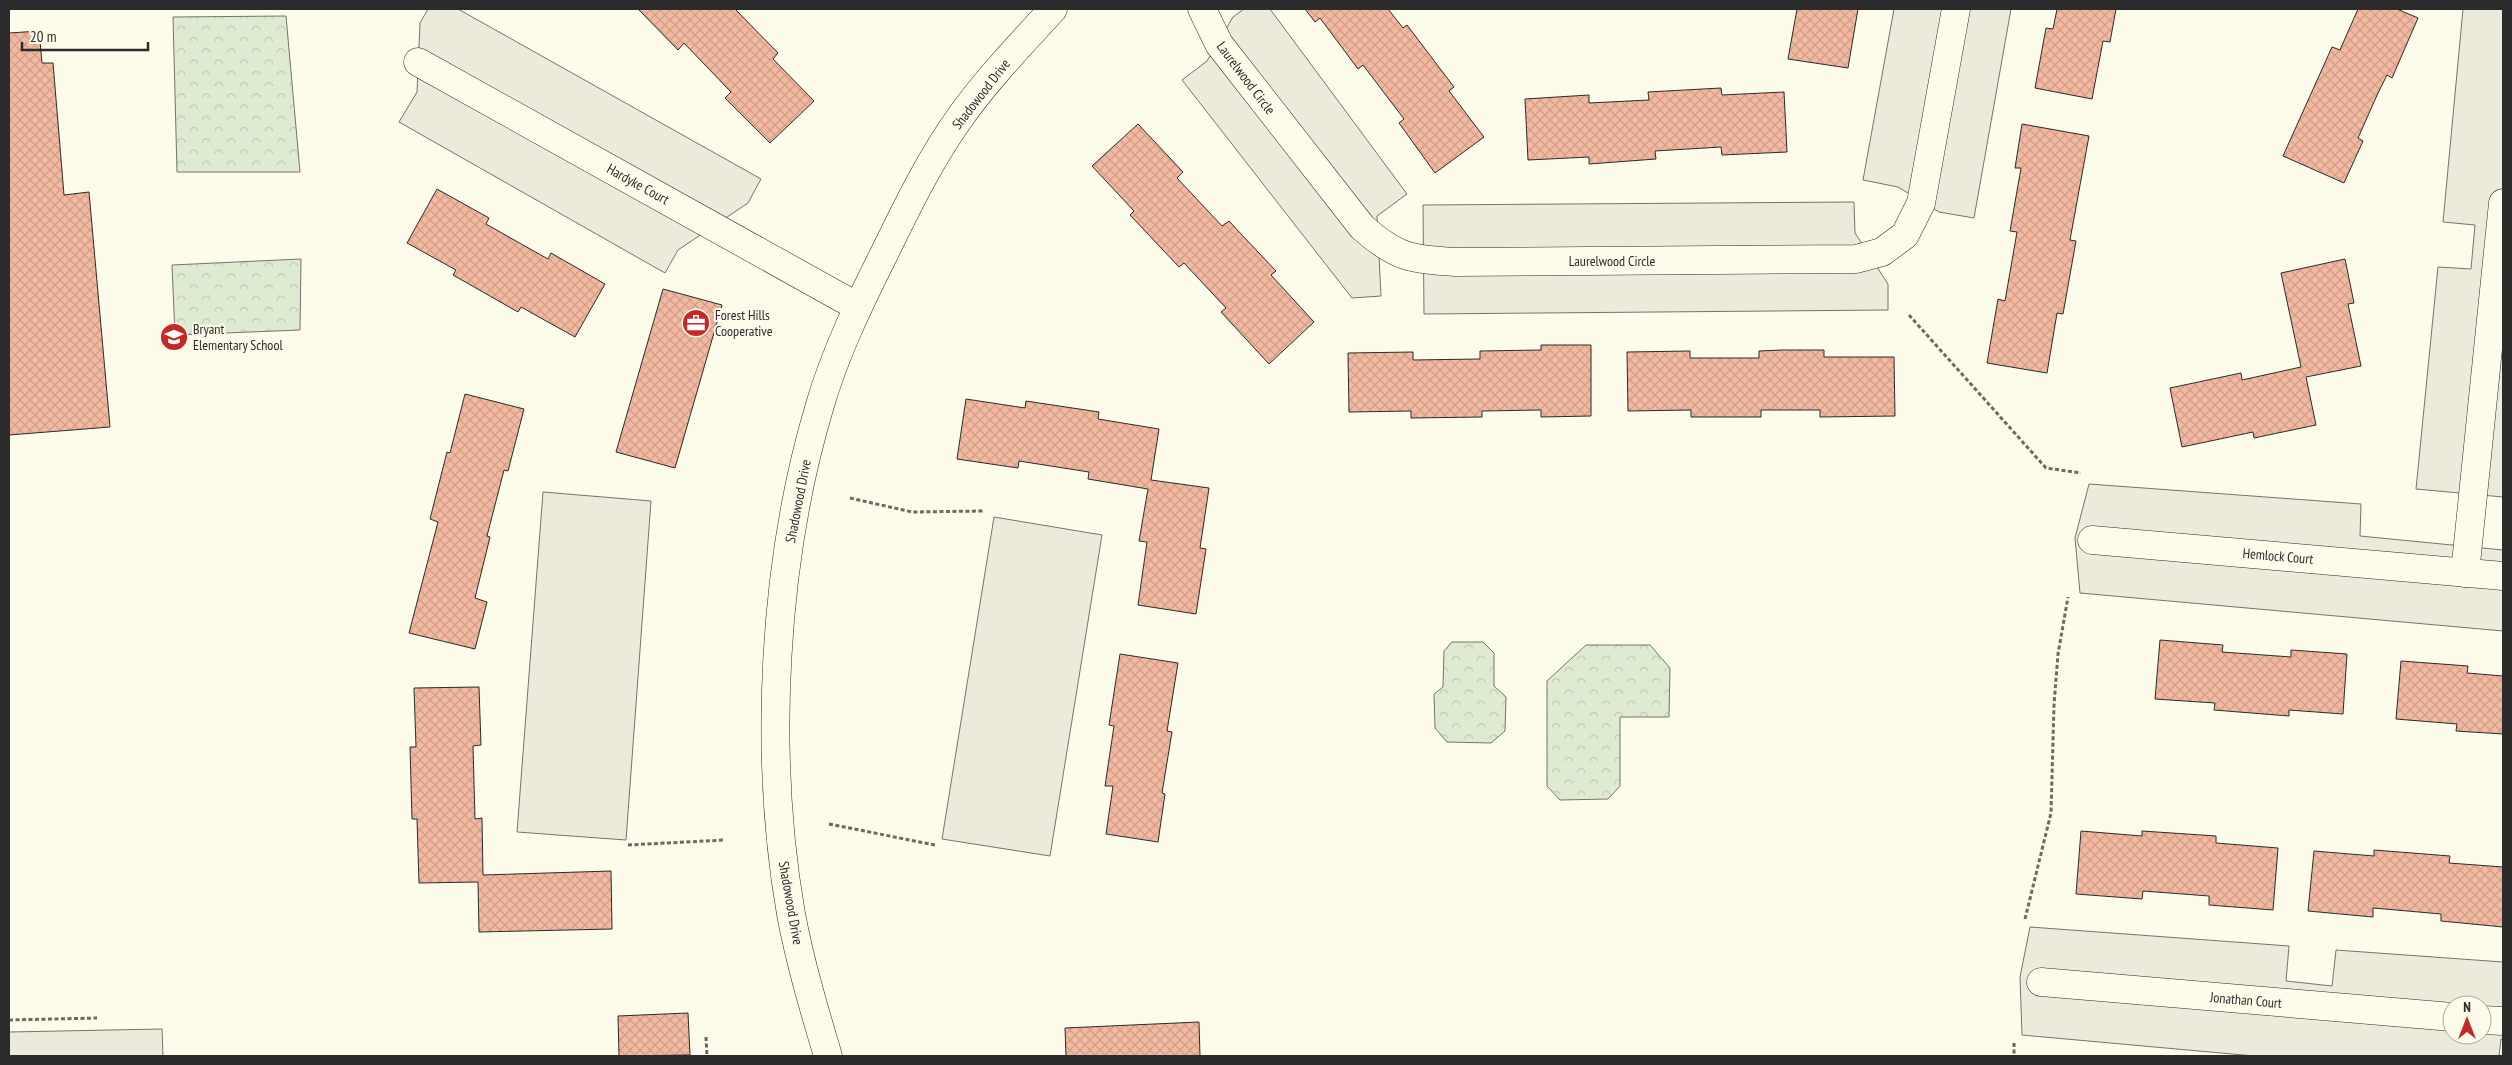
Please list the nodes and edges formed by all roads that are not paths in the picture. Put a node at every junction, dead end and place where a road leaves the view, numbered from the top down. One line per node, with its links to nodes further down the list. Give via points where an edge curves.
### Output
1 (1053, 9): 6 (street, Shadowood Drive, via 961,115 916,188)
2 (1202, 9): 3 (street, Laurelwood Circle, via 1219,44 1362,227 1388,250 1401,256 1456,262 1856,259 1882,252 1905,235 1921,203)
3 (1956, 9)
4 (418, 62): 6 (street, Hardyke Court)
5 (2503, 203): 8 (street)
6 (858, 307): 12 (street, Shadowood Drive, via 820,403 799,487 784,572 779,640 776,746 779,826 791,915)
7 (2092, 540): 8 (street, Hemlock Court)
8 (2465, 572): 9 (street, Hemlock Court)
9 (2503, 576)
10 (2041, 982): 11 (street, Jonathan Court)
11 (2442, 1016)
12 (828, 1056)

